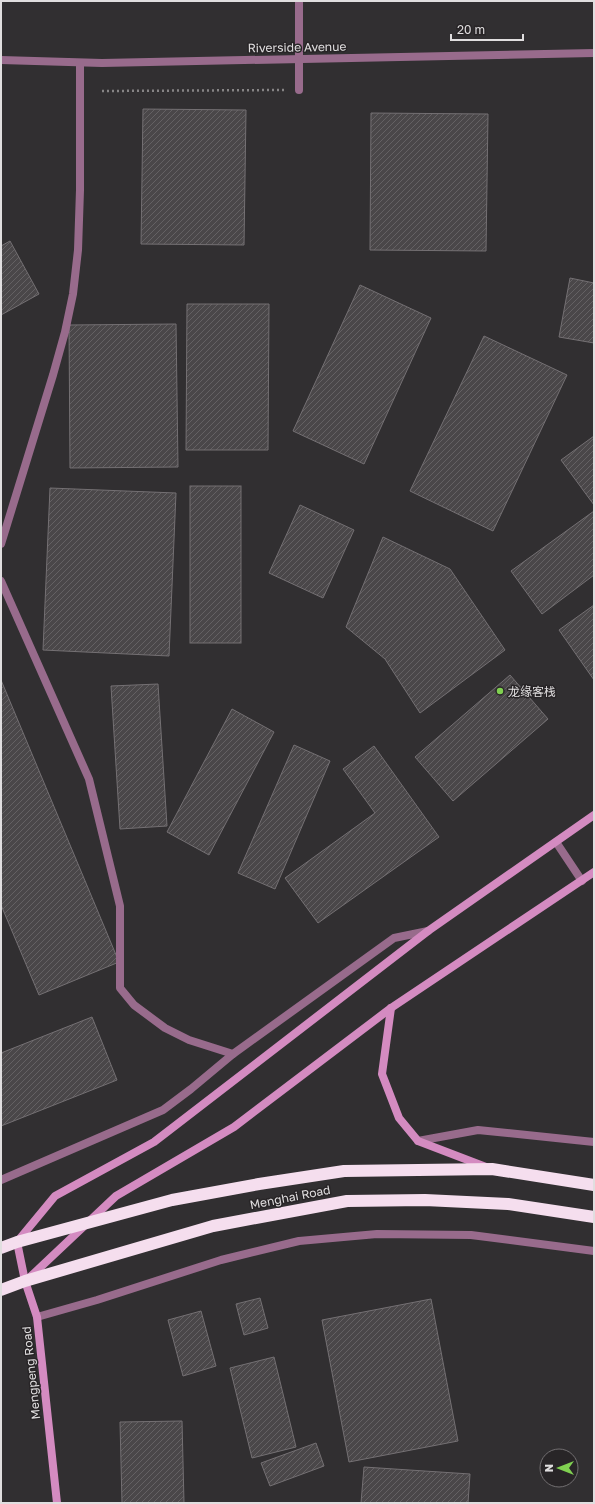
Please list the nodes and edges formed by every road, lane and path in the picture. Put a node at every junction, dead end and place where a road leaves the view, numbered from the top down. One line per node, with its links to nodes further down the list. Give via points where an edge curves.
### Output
1 (299, 1): 5 (street, bridge)
2 (594, 53): 4 (street, Riverside Avenue)
3 (1, 60): 4 (street, Riverside Avenue)
4 (80, 63): 7 (street, via 80,190 78,250 73,294 53,376)
5 (299, 90): 6 (path)
6 (102, 91)
7 (1, 544)
8 (1, 581): 15 (street, via 89,779 120,906 120,988 134,1005 165,1028 189,1040)
9 (594, 815): 10 (street)
10 (556, 842): 12 (street); 13 (street)
11 (594, 872): 12 (street)
12 (582, 880): 14 (street)
13 (428, 931): 15 (street, via 394,938); 23 (street, via 154,1142 55,1196)
14 (391, 1008): 16 (street, via 382,1074 399,1118); 22 (street, via 234,1126 116,1196)
15 (233, 1054): 19 (street, via 163,1110)
16 (418, 1141): 17 (street, via 478,1130); 18 (street)
17 (594, 1142)
18 (492, 1169): 20 (highway, Menghai Road); 22 (highway, Menghai Road, via 344,1171 172,1200)
19 (1, 1180)
20 (594, 1185)
21 (594, 1217): 26 (highway, Menghai Road, via 508,1204 425,1200 347,1201 213,1226)
22 (87, 1223): 23 (highway, Menghai Road); 26 (street)
23 (17, 1242): 24 (highway, Menghai Road); 26 (street, Mengpeng Road)
24 (1, 1248)
25 (594, 1251): 28 (street, via 471,1235 377,1234 299,1241 221,1260)
26 (26, 1281): 27 (highway, Menghai Road); 28 (street, Mengpeng Road)
27 (1, 1290)
28 (37, 1317): 29 (street, Mengpeng Road)
29 (57, 1503)

